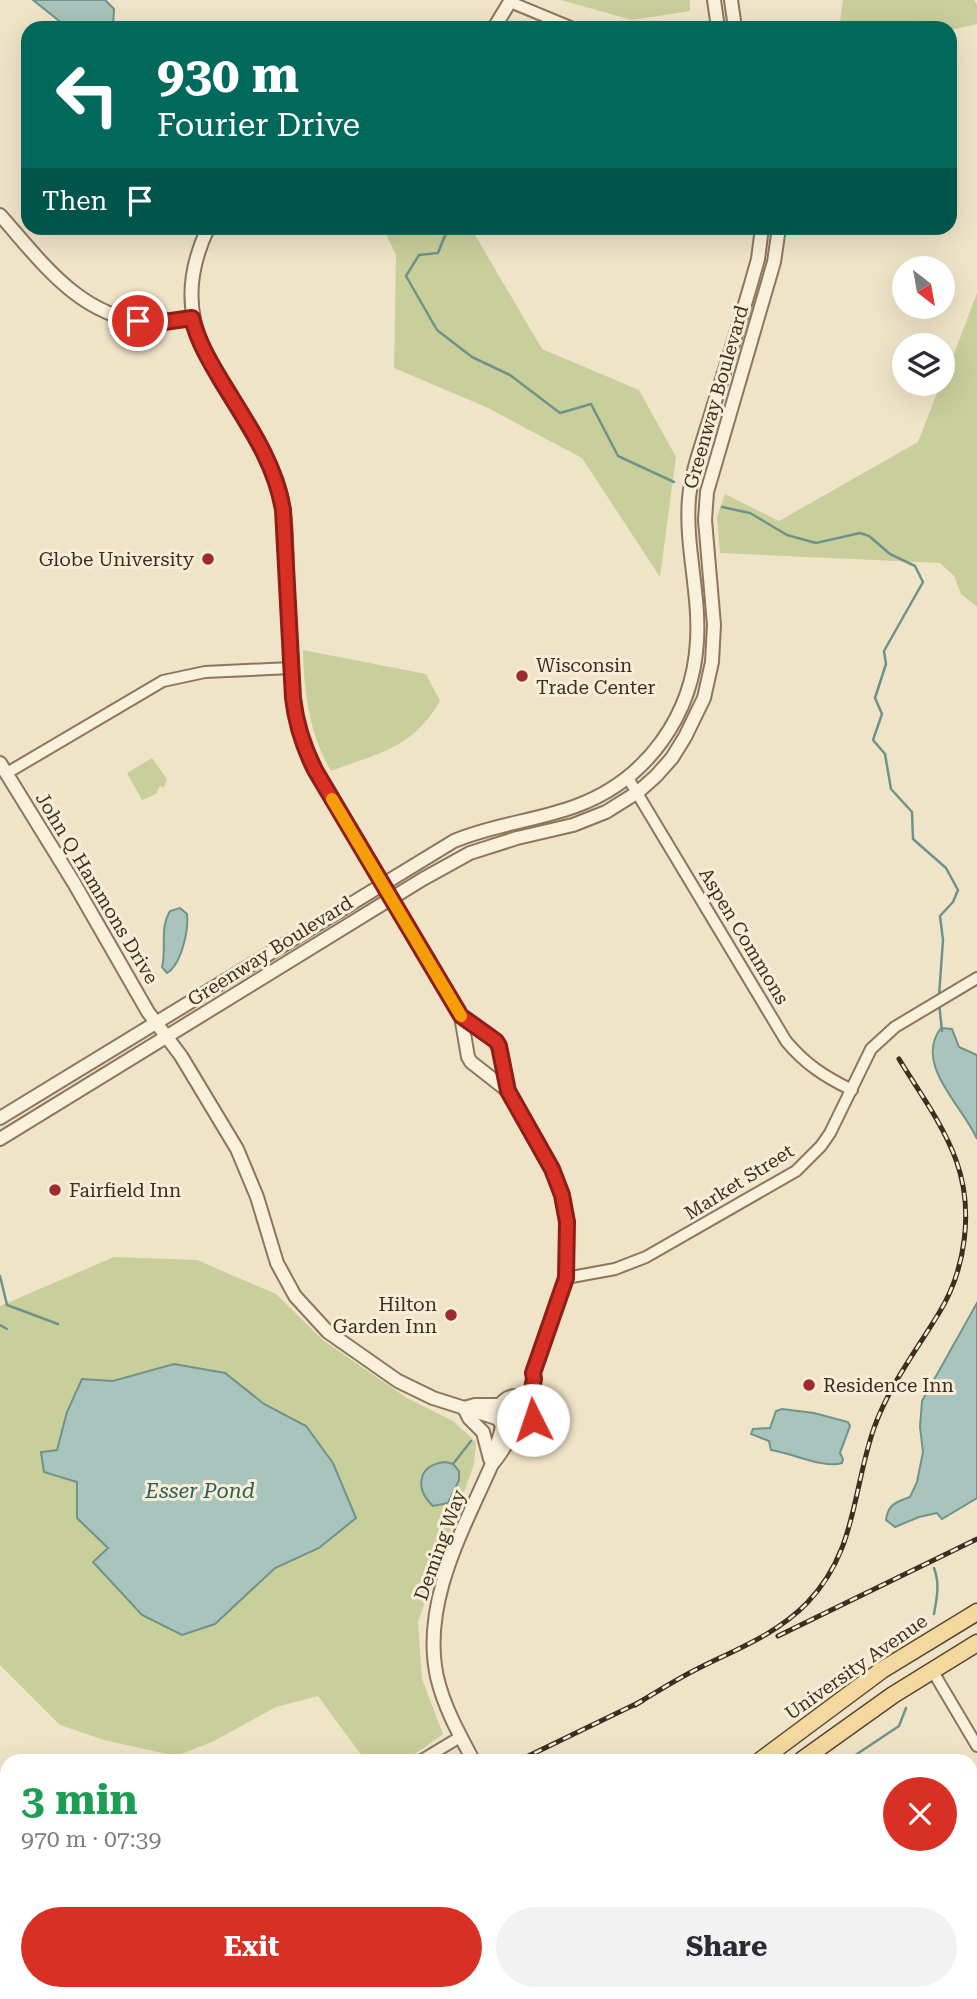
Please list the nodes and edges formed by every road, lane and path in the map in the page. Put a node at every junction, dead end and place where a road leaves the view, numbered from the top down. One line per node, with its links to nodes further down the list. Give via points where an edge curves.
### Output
1 (714, 0): 6 (street)
2 (731, 0): 7 (street)
3 (510, 1): 4 (street); 5 (street)
4 (498, 21)
5 (557, 21)
6 (718, 21)
7 (733, 21)
8 (0, 215): 12 (street, via 69,291 95,308 146,322)
9 (205, 235): 12 (street, via 192,275)
10 (761, 235): 15 (street, Greenway Boulevard, via 758,259 691,483 689,534 698,640 695,666 680,714 655,751)
11 (778, 235): 16 (street, Greenway Boulevard, via 707,492 714,625 708,683 697,716 671,758)
12 (192, 318): 13 (street, via 205,353 265,454 279,488 286,537)
13 (291, 668): 14 (street, via 205,672 163,681); 17 (street, via 295,717 304,747)
14 (3, 768): 21 (street, John Q Hammons Drive)
15 (628, 778): 16 (street, Aspen Commons); 17 (street, Greenway Boulevard, via 576,806 477,831)
16 (638, 792): 18 (street, Greenway Boulevard, via 591,819 470,853); 23 (street, Aspen Commons, via 786,1041 823,1077)
17 (382, 884): 18 (street); 21 (street, Greenway Boulevard)
18 (391, 898): 20 (street); 22 (street, Greenway Boulevard)
19 (977, 978): 23 (street, Market Street, via 895,1027 871,1049)
20 (461, 1016): 24 (street, via 496,1041); 24 (street, via 471,1062)
21 (156, 1021): 22 (street, John Q Hammons Drive); 25 (street, Greenway Boulevard)
22 (168, 1036): 26 (street, Greenway Boulevard); 32 (street, John Q Hammons Drive, via 246,1164 277,1263 303,1308 328,1332 398,1381)
23 (852, 1090): 27 (street, Market Street, via 821,1146 796,1171 646,1257 615,1269)
24 (508, 1091): 27 (street, via 562,1195 567,1222)
25 (0, 1118)
26 (0, 1139)
27 (566, 1278): 28 (street)
28 (533, 1373): 29 (street); 30 (street)
29 (515, 1396): 30 (street); 31 (street)
30 (529, 1402): 34 (street, via 533,1420 528,1428)
31 (500, 1405): 32 (street, John Q Hammons Drive); 33 (street)
32 (464, 1408): 33 (street, John Q Hammons Drive); 35 (street, via 483,1432)
33 (501, 1423): 34 (street); 35 (street, Deming Way)
34 (516, 1432): 35 (street, Deming Way)
35 (492, 1464): 39 (street, Deming Way, via 444,1580 434,1626 438,1679)
36 (977, 1612): 43 (main road, University Avenue, via 882,1670)
37 (977, 1643): 38 (main road)
38 (932, 1670): 40 (street); 44 (main road)
39 (460, 1737): 41 (street); 42 (street, Deming Way)
40 (977, 1746)
41 (434, 1754)
42 (470, 1754)
43 (769, 1754)
44 (810, 1754)

